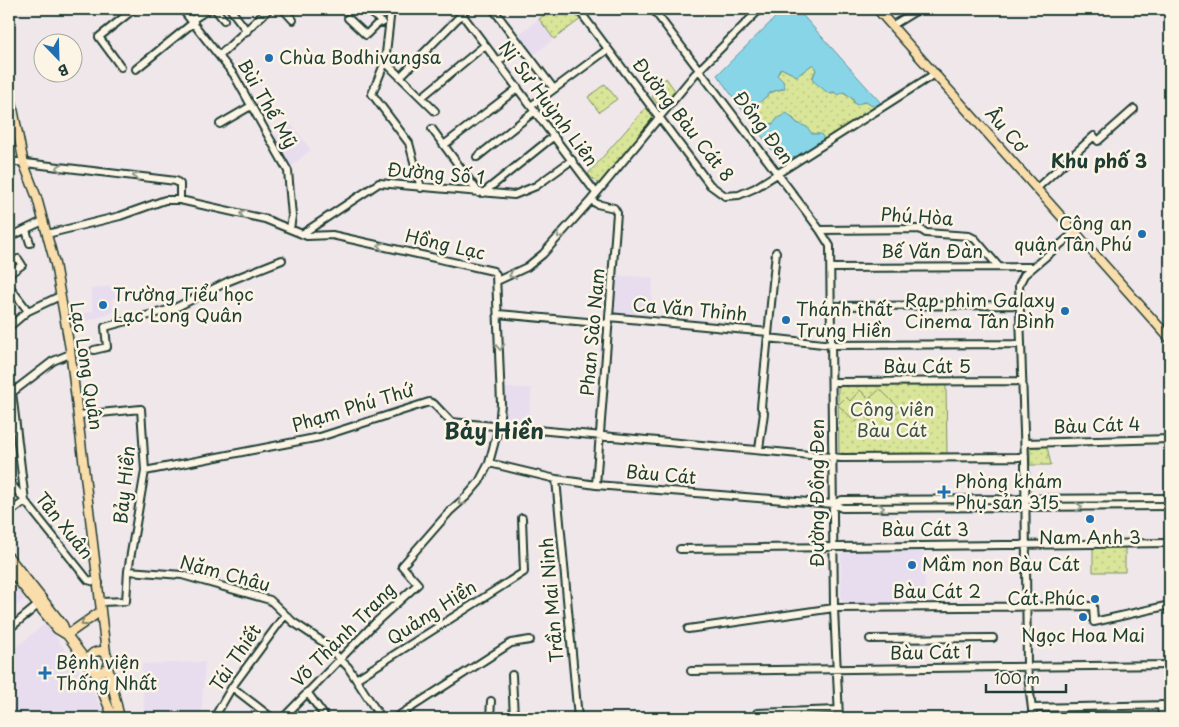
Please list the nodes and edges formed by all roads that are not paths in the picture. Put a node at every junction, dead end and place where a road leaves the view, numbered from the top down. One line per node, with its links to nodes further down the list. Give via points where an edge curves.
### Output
1 (134, 9): 31 (street, via 99,37)
2 (182, 9): 20 (street, Bùi Thế Mỹ)
3 (209, 9): 20 (street)
4 (215, 9): 18 (street)
5 (269, 9): 24 (street)
6 (283, 9): 19 (street)
7 (374, 9): 21 (street, via 371,12)
8 (391, 9): 23 (street)
9 (493, 9): 25 (street)
10 (578, 9): 27 (street, Đường Bàu Cát 8)
11 (760, 9): 33 (street, Hồng Lạc)
12 (878, 9): 22 (main road, Âu Cơ)
13 (918, 9): 22 (street)
14 (231, 10): 24 (street)
15 (462, 10): 26 (street, Ni Sư Huỳnh Liên); 35 (street)
16 (655, 10): 33 (street, Đồng Đen)
17 (348, 18): 21 (street, via 366,35)
18 (224, 20)
19 (293, 20)
20 (193, 21): 28 (street, Bùi Thế Mỹ); 32 (street)
21 (380, 21): 23 (street)
22 (893, 25): 34 (main road, Âu Cơ)
23 (389, 29): 29 (street)
24 (247, 31): 28 (street)
25 (520, 44): 30 (street); 38 (street)
26 (485, 45): 30 (street, Ni Sư Huỳnh Liên); 39 (street)
27 (608, 49): 38 (street); 44 (street, Đường Bàu Cát 8)
28 (220, 55): 40 (street, Bùi Thế Mỹ)
29 (385, 62): 35 (street); 54 (street, via 372,94 409,144)
30 (498, 62): 37 (street, Ni Sư Huỳnh Liên)
31 (121, 67)
32 (136, 69)
33 (700, 69): 44 (street, Hồng Lạc); 53 (street, Đồng Đen)
34 (936, 72): 53 (street, Đường Bàu Cát 8); 55 (main road, Âu Cơ)
35 (401, 76): 39 (street)
36 (9, 88): 52 (main road, Lạc Long Quân)
37 (518, 88): 41 (street, Ni Sư Huỳnh Liên); 48 (street)
38 (554, 89): 41 (street)
39 (422, 97): 43 (street)
40 (251, 106): 45 (street); 61 (street, Bùi Thế Mỹ, via 288,171)
41 (533, 109): 47 (street, Ni Sư Huỳnh Liên); 49 (street)
42 (1134, 109): 55 (street, via 1098,141 1094,136)
43 (435, 111)
44 (660, 117): 53 (street, Đường Bàu Cát 8, via 712,187 722,195 745,193); 57 (street, Hồng Lạc)
45 (220, 124)
46 (432, 129): 48 (street)
47 (554, 136): 50 (street, Ni Sư Huỳnh Liên); 56 (street)
48 (444, 145): 56 (street)
49 (477, 157)
50 (572, 160): 56 (street, Đường Số 1, via 521,193); 57 (street, Ni Sư Huỳnh Liên)
51 (9, 162): 52 (street)
52 (24, 164): 58 (street, one-way to 52, via 180,184 176,181); 60 (main road, Lạc Long Quân)
53 (778, 174): 63 (street, Đồng Đen)
54 (421, 188): 56 (street, Đường Số 1); 66 (street, Đường Số 1, via 388,182 377,184)
55 (1037, 188): 64 (main road, Âu Cơ)
56 (481, 193)
57 (596, 193): 59 (street, Hồng Lạc)
58 (180, 200): 61 (street, Hồng Lạc, one-way to 58, via 266,219); 65 (street, via 165,200 120,216)
59 (591, 200): 76 (street, Hồng Lạc, one-way to 76, via 535,261); 83 (street, Phan Sào Nam, via 617,212)
60 (44, 221): 62 (street); 65 (main road, Lạc Long Quân)
61 (290, 229): 66 (street, Hồng Lạc)
62 (26, 230): 67 (street); 68 (street)
63 (820, 230): 72 (street, Phú Hòa, via 920,229 926,233 969,236); 74 (street, Đồng Đen, via 830,246)
64 (1075, 232): 73 (street); 86 (main road, Âu Cơ)
65 (47, 234): 78 (main road, Lạc Long Quân)
66 (302, 234): 76 (street, Hồng Lạc, one-way to 66, via 493,271 341,237)
67 (14, 235)
68 (30, 243)
69 (776, 252): 85 (street)
70 (18, 259): 75 (street, via 22,265)
71 (282, 260): 89 (street, via 235,278 176,308 105,327 107,347)
72 (999, 267): 73 (street, Bế Văn Đàn); 74 (street, Bế Văn Đàn)
73 (1033, 267): 79 (street, via 1019,281)
74 (832, 268): 80 (street, Đường Đồng Đen)
75 (9, 274)
76 (497, 281): 82 (street, Võ Thành Trang)
77 (9, 286): 81 (street)
78 (60, 296): 81 (street); 90 (main road, Lạc Long Quân)
79 (1019, 305): 80 (street); 87 (street)
80 (832, 306): 88 (street, Đường Đồng Đen)
81 (28, 310): 84 (street)
82 (498, 314): 83 (street, Ca Văn Thỉnh); 95 (street, Võ Thành Trang, one-way to 95)
83 (609, 321): 85 (street, Ca Văn Thỉnh); 96 (street, Phan Sào Nam)
84 (9, 327)
85 (768, 335): 88 (street, Ca Văn Thỉnh); 99 (street, via 761,407 764,413)
86 (1170, 339)
87 (1020, 344): 88 (street, Ca Văn Thỉnh); 92 (street)
88 (832, 345): 91 (street, Đường Đồng Đen)
89 (94, 350)
90 (70, 354): 93 (street, via 53,361); 94 (main road, Lạc Long Quân)
91 (832, 382): 92 (street, Bàu Cát 5); 100 (street, Đường Đồng Đen)
92 (1022, 382): 98 (street)
93 (10, 393): 111 (street)
94 (79, 415): 103 (street, Bảy Hiền, via 141,409); 126 (main road, Lạc Long Quân)
95 (499, 426): 96 (street, Phạm Phú Thứ); 102 (street, Võ Thành Trang); 103 (street, Phạm Phú Thứ, via 451,422 428,402 320,436)
96 (599, 435): 99 (street, Phạm Phú Thứ); 106 (street, Phan Sào Nam)
97 (1170, 439): 98 (street, Bàu Cát 4)
98 (1025, 443): 101 (street)
99 (758, 449): 100 (street, Phạm Phú Thứ)
100 (833, 456): 101 (street); 112 (street, Đường Đồng Đen)
101 (1025, 457): 109 (street)
102 (489, 463): 104 (street, Bàu Cát); 141 (street, Võ Thành Trang, one-way to 141, via 479,482 402,566 418,584)
103 (145, 471): 125 (street, Bảy Hiền)
104 (556, 479): 106 (street, Bàu Cát); 169 (street, Trần Mai Ninh)
105 (9, 480): 111 (street, Tân Xuân)
106 (596, 485): 112 (street, Bàu Cát)
107 (1107, 498): 108 (street, Bàu Cát); 109 (street, Bàu Cát); 113 (street)
108 (1170, 498)
109 (1026, 499): 110 (street, Bàu Cát); 115 (street)
110 (928, 500): 112 (street, Bàu Cát, via 842,500); 116 (street)
111 (24, 501): 117 (street); 126 (street, Tân Xuân, via 88,580)
112 (833, 504): 116 (street, Bàu Cát, one-way to 116, via 842,508); 121 (street, Đường Đồng Đen)
113 (1107, 506): 114 (street, Bàu Cát); 115 (street, Bàu Cát, one-way to 113)
114 (1170, 506)
115 (1026, 507): 116 (street, Bàu Cát); 120 (street)
116 (928, 508)
117 (9, 513)
118 (522, 518): 150 (street, Quảng Hiền, via 524,572)
119 (1170, 543): 120 (street, Bàu Cát 3)
120 (1026, 545): 121 (street, Bàu Cát 3); 130 (street)
121 (834, 546): 122 (street, Bàu Cát 3); 131 (street, Đường Đồng Đen)
122 (680, 549)
123 (9, 557): 136 (main road, via 63,625)
124 (9, 569): 128 (main road)
125 (128, 572): 127 (street, Bảy Hiền, via 126,601); 133 (street, Năm Châu, via 182,575 266,598)
126 (99, 583): 127 (main road, Lạc Long Quân)
127 (101, 602): 132 (main road, Lạc Long Quân)
128 (38, 605): 134 (street); 136 (main road, via 57,629)
129 (1170, 605): 130 (street, Bàu Cát 2, via 1094,622 1093,606)
130 (1027, 606): 131 (street, Bàu Cát 2); 145 (street)
131 (834, 608): 135 (street, Bàu Cát 2); 146 (street, Đường Đồng Đen)
132 (101, 611): 136 (main road, one-way to 136); 140 (main road, Lạc Long Quân)
133 (285, 615): 141 (street, Năm Châu, via 323,642); 151 (street, Tái Thiết)
134 (9, 629)
135 (688, 629)
136 (67, 635): 142 (main road)
137 (993, 638): 138 (street)
138 (870, 639)
139 (530, 640): 166 (street, via 511,643)
140 (106, 653): 142 (main road, via 93,652); 144 (main road)
141 (339, 658): 150 (street, Năm Châu); 152 (street, Võ Thành Trang)
142 (88, 664): 147 (main road)
143 (1170, 666): 145 (street, Bàu Cát 1)
144 (108, 667): 147 (main road, via 100,672); 160 (main road)
145 (1027, 667): 146 (street, Bàu Cát 1); 156 (street)
146 (836, 669): 148 (street, Bàu Cát 1); 157 (street, Đường Đồng Đen)
147 (94, 671): 159 (main road)
148 (691, 671)
149 (512, 675): 168 (street)
150 (356, 679): 165 (street, Năm Châu)
151 (232, 687): 161 (street, Tái Thiết); 162 (street)
152 (307, 692): 163 (street, Võ Thành Trang); 164 (street)
153 (491, 701): 167 (street)
154 (1161, 705): 155 (street); 156 (street); 174 (street)
155 (1170, 705)
156 (1032, 708): 173 (street)
157 (838, 710): 158 (street); 172 (street, Đường Đồng Đen)
158 (801, 711): 170 (street, via 757,713); 171 (street)
159 (113, 718)
160 (120, 718)
161 (214, 718)
162 (272, 718)
163 (283, 718)
164 (326, 718)
165 (381, 718)
166 (395, 718)
167 (490, 718)
168 (514, 718)
169 (578, 718)
170 (757, 718)
171 (802, 718)
172 (839, 718)
173 (1033, 718)
174 (1162, 718)

